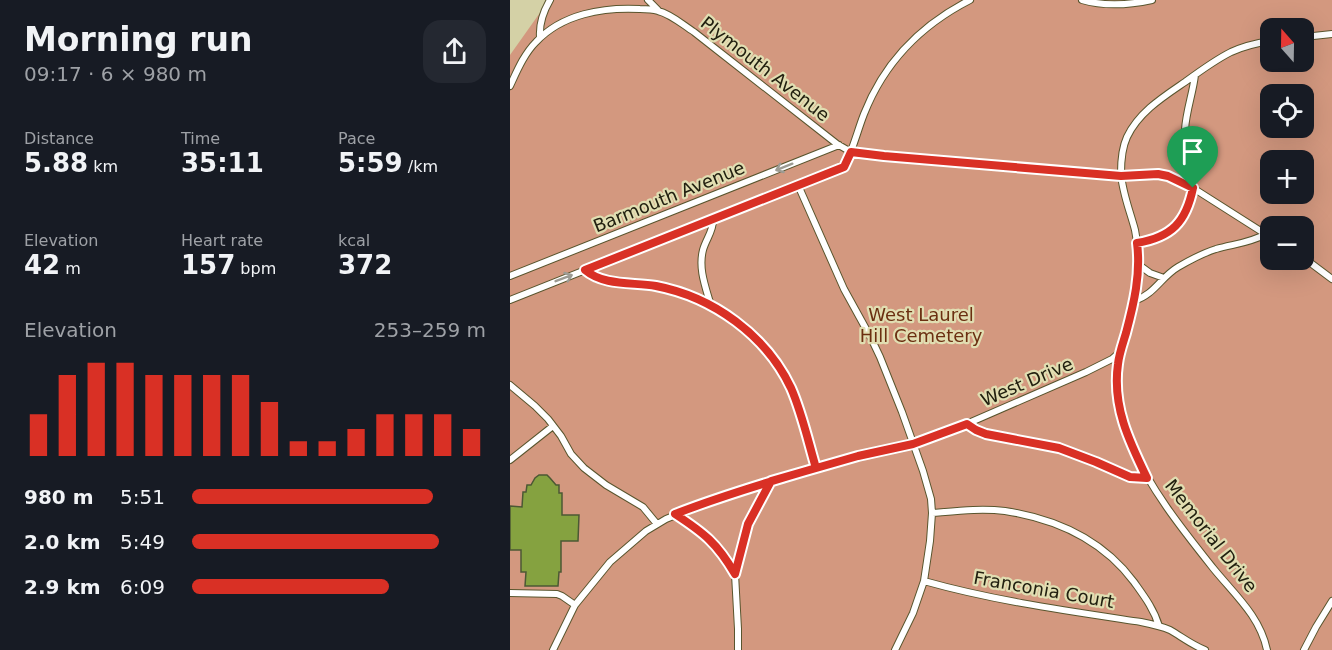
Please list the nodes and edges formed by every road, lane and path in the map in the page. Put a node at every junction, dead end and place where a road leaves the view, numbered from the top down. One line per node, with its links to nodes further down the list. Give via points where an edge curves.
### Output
1 (550, 0): 9 (lane, via 540,21)
2 (648, 0): 6 (lane, Plymouth Avenue)
3 (970, 0): 14 (lane, via 924,29 897,56 871,99)
4 (1082, 0): 5 (lane, via 1109,5)
5 (1147, 0)
6 (658, 11): 9 (lane, Plymouth Avenue, via 598,11 567,21); 13 (lane, Plymouth Avenue, via 694,32)
7 (1332, 34): 8 (lane)
8 (1314, 36)
9 (540, 37): 12 (lane, via 527,52)
10 (1260, 43): 11 (lane, Memorial Drive, via 1233,52)
11 (1195, 75): 15 (lane, Memorial Drive, via 1151,106 1131,129 1123,147); 17 (lane, via 1185,129)
12 (510, 86)
13 (839, 145): 14 (lane, Plymouth Avenue); 25 (lane, Barmouth Avenue, one-way to 25)
14 (851, 152): 15 (lane); 16 (lane, Barmouth Avenue, via 844,167)
15 (1121, 176): 17 (lane, via 1158,174); 21 (lane, Memorial Drive)
16 (798, 185): 18 (lane, Barmouth Avenue); 35 (lane, via 844,289 880,357)
17 (1193, 188): 19 (lane); 21 (lane, via 1181,222 1167,233)
18 (713, 219): 24 (lane, Barmouth Avenue); 30 (lane, via 701,258)
19 (1260, 230)
20 (1260, 238): 26 (lane, via 1203,254)
21 (1137, 243): 22 (lane, Memorial Drive)
22 (1138, 265): 26 (lane); 29 (lane, Memorial Drive)
23 (1314, 266): 27 (lane)
24 (585, 270): 28 (lane, Barmouth Avenue, one-way to 24); 30 (lane, via 596,278 668,289)
25 (510, 276)
26 (1164, 278): 29 (lane, via 1148,295)
27 (1332, 279)
28 (510, 300)
29 (1134, 301): 31 (lane, Memorial Drive)
30 (711, 306): 37 (lane, via 752,336 781,370 795,399)
31 (1119, 353): 33 (lane, West Drive, via 1086,372); 38 (lane, Memorial Drive, via 1117,389 1121,416)
32 (510, 385): 34 (lane)
33 (967, 424): 35 (lane, West Drive); 38 (lane, via 986,434 1059,448 1130,477)
34 (553, 426): 36 (lane); 42 (lane, via 584,468 643,507)
35 (913, 444): 37 (lane, West Drive); 40 (lane, via 928,486)
36 (510, 460)
37 (816, 468): 39 (lane, West Drive)
38 (1147, 478): 53 (lane, Memorial Drive, via 1253,615)
39 (771, 481): 41 (lane, West Drive); 43 (lane, via 748,524)
40 (932, 513): 44 (lane); 48 (lane, Franconia Court, via 1005,511 1078,533 1122,567 1150,605)
41 (675, 514): 42 (lane, West Drive); 43 (lane, via 714,543)
42 (657, 524): 47 (lane, West Drive, via 610,562)
43 (735, 574): 50 (lane)
44 (924, 581): 48 (lane, Franconia Court); 51 (lane, via 914,613)
45 (510, 593): 47 (lane, via 557,594)
46 (1332, 601): 54 (lane)
47 (575, 605): 49 (lane, West Drive)
48 (1159, 626): 52 (lane, Franconia Court)
49 (553, 650)
50 (738, 650)
51 (895, 650)
52 (1205, 650)
53 (1267, 650)
54 (1304, 650)

